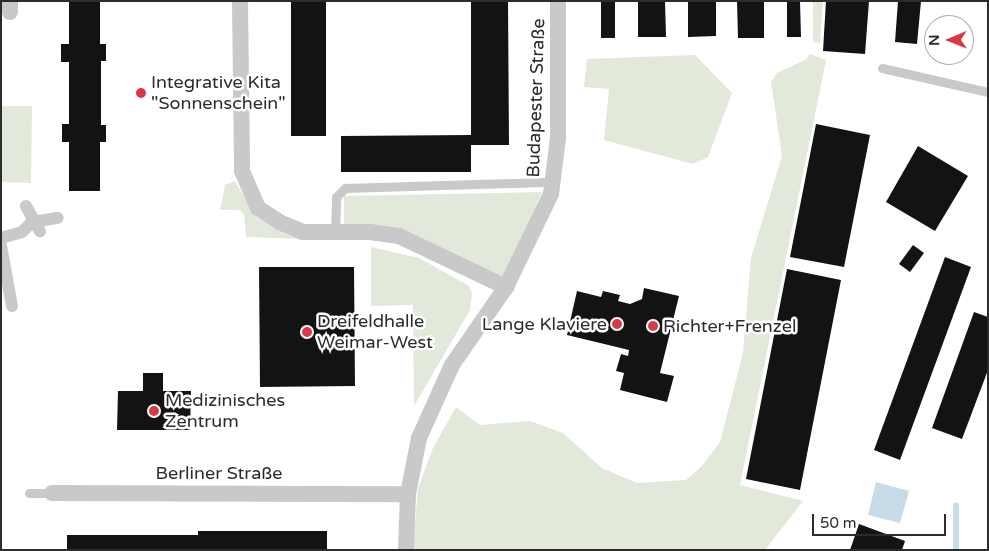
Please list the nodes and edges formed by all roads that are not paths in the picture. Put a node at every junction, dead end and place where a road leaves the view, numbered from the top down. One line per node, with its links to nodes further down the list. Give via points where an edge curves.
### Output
1 (240, 1): 9 (street, via 242,171 246,186 258,208 281,223 303,232)
2 (558, 1): 5 (street, Budapester Straße, via 558,138)
3 (882, 68): 4 (lane)
4 (988, 92)
5 (553, 182): 9 (lane, via 345,188 336,197); 12 (street, Budapester Straße, via 551,194)
6 (26, 206): 8 (street)
7 (51, 217): 8 (street)
8 (36, 226): 10 (street)
9 (334, 232): 12 (street, via 399,236)
10 (1, 238)
11 (1, 246): 13 (street)
12 (506, 287): 16 (street, Budapester Straße, via 452,365 438,393 419,438)
13 (12, 306)
14 (29, 493): 15 (lane, Berliner Straße)
15 (52, 493): 16 (street, Berliner Straße)
16 (408, 494): 17 (street, Budapester Straße)
17 (406, 550)

